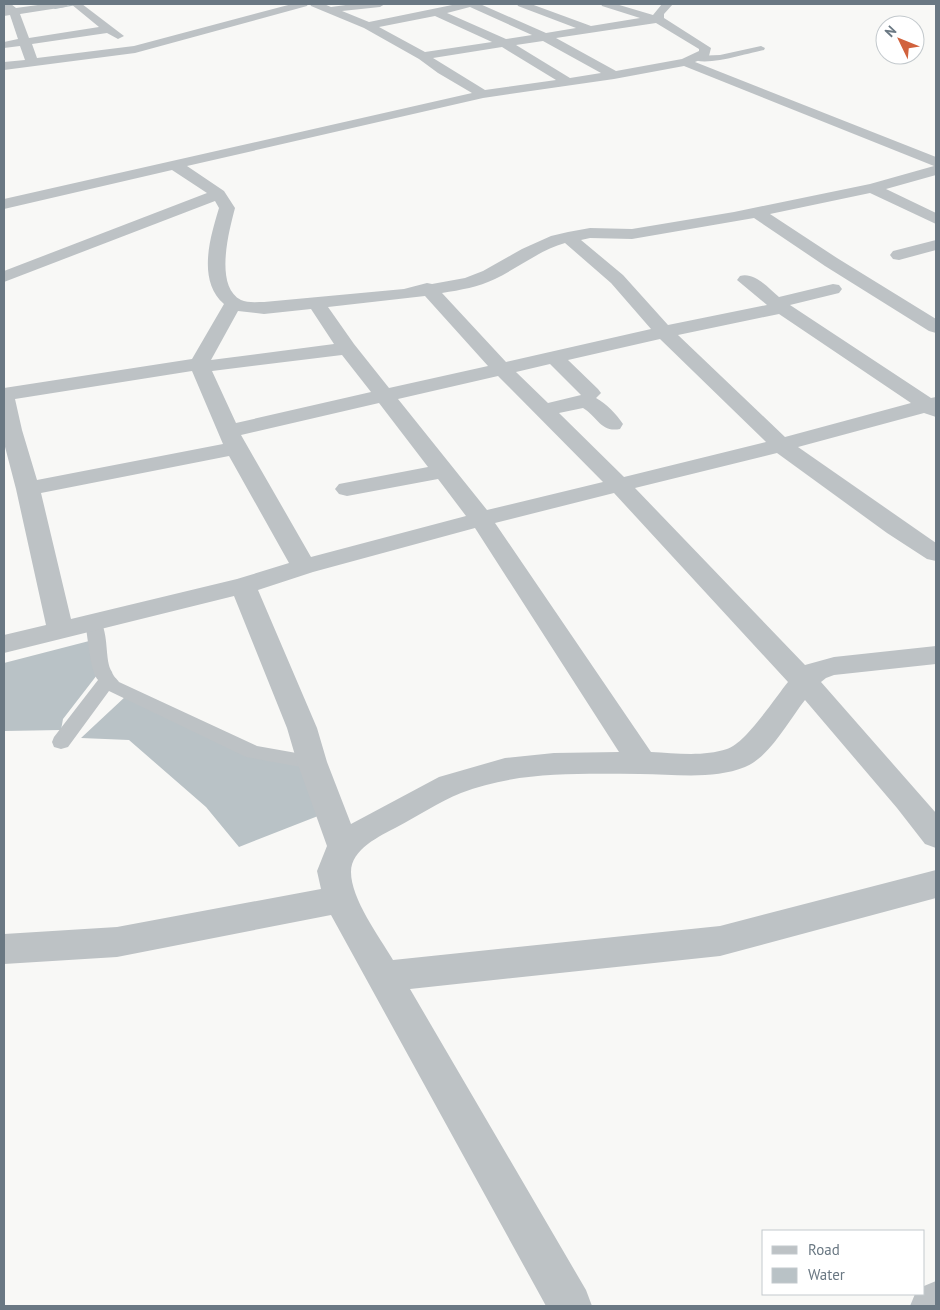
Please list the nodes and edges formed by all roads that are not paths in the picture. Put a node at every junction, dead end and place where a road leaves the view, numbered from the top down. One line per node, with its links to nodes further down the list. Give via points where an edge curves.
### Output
1 (65, 4): 11 (street)
2 (76, 4): 16 (street)
3 (302, 4): 25 (street)
4 (315, 4): 10 (street)
5 (380, 4): 10 (street)
6 (471, 4): 12 (street); 14 (street)
7 (522, 4): 17 (street)
8 (606, 4): 13 (street)
9 (668, 4): 13 (street)
10 (328, 8): 15 (street)
11 (7, 10): 20 (street)
12 (436, 12): 15 (street); 18 (street)
13 (656, 19): 17 (street); 29 (street, via 706,48 705,53)
14 (520, 25): 18 (street); 19 (street)
15 (368, 26): 27 (street)
16 (109, 29): 20 (street); 25 (street)
17 (591, 30): 19 (street)
18 (481, 31): 21 (street)
19 (546, 37): 21 (street); 26 (street)
20 (25, 42): 22 (street); 30 (street)
21 (504, 43): 27 (street); 34 (street)
22 (4, 45)
23 (587, 46): 26 (street)
24 (761, 48): 29 (lane, via 727,57)
25 (135, 49): 30 (street)
26 (569, 49): 31 (street)
27 (423, 56): 35 (street)
28 (611, 60): 31 (street)
29 (690, 60): 33 (street); 36 (street)
30 (32, 62): 32 (street)
31 (592, 63): 33 (street)
32 (4, 66)
33 (614, 75): 34 (street)
34 (570, 82): 35 (street)
35 (483, 94): 37 (street)
36 (936, 162)
37 (173, 164): 40 (street); 41 (street)
38 (936, 170): 39 (street)
39 (872, 188): 42 (street); 43 (street)
40 (219, 194): 47 (street); 51 (street, via 227,208 218,239 219,285)
41 (4, 204)
42 (756, 212): 44 (street, via 632,234 601,232); 54 (street)
43 (936, 219)
44 (568, 238): 49 (street, via 528,253 477,281); 55 (street, via 617,279)
45 (936, 245): 46 (street)
46 (899, 255)
47 (4, 277)
48 (746, 280): 53 (street)
49 (428, 289): 52 (street); 59 (street)
50 (833, 289): 53 (street)
51 (234, 303): 52 (street, via 258,308); 58 (street)
52 (317, 304): 56 (street)
53 (779, 306): 55 (street); 63 (street)
54 (936, 327)
55 (664, 332): 57 (street); 67 (street)
56 (347, 348): 58 (street); 62 (street)
57 (554, 357): 59 (street); 60 (street)
58 (200, 366): 61 (street); 66 (street)
59 (501, 368): 62 (street); 64 (street)
60 (591, 393)
61 (4, 395): 70 (street)
62 (384, 396): 66 (street); 68 (street)
63 (934, 406): 67 (street)
64 (544, 411): 65 (street, via 588,402); 69 (street)
65 (612, 424)
66 (232, 440): 70 (street); 74 (street)
67 (781, 445): 69 (street); 73 (street)
68 (443, 471): 71 (street); 72 (street)
69 (619, 485): 72 (street); 81 (street)
70 (28, 489): 77 (street)
71 (347, 489)
72 (481, 519): 74 (street); 84 (street)
73 (936, 554)
74 (304, 567): 75 (street)
75 (242, 586): 76 (street); 83 (street, via 302,728)
76 (93, 622): 77 (street); 80 (lane, via 102,673)
77 (60, 630): 78 (street)
78 (4, 644)
79 (936, 655): 81 (street, via 834,666 816,671)
80 (107, 681): 82 (lane); 83 (lane, via 253,752)
81 (804, 681): 84 (street, via 754,746 736,759 695,766); 85 (street)
82 (61, 742)
83 (312, 762): 86 (street)
84 (642, 763): 86 (street, via 554,764 505,769 450,785 371,826)
85 (936, 835)
86 (343, 846): 88 (street, via 334,871)
87 (936, 884): 90 (street, via 720,941)
88 (340, 899): 89 (street, via 117,942); 90 (street)
89 (4, 949)
90 (384, 976): 92 (street)
91 (936, 1303): 93 (street)
92 (570, 1306)
93 (932, 1306)

